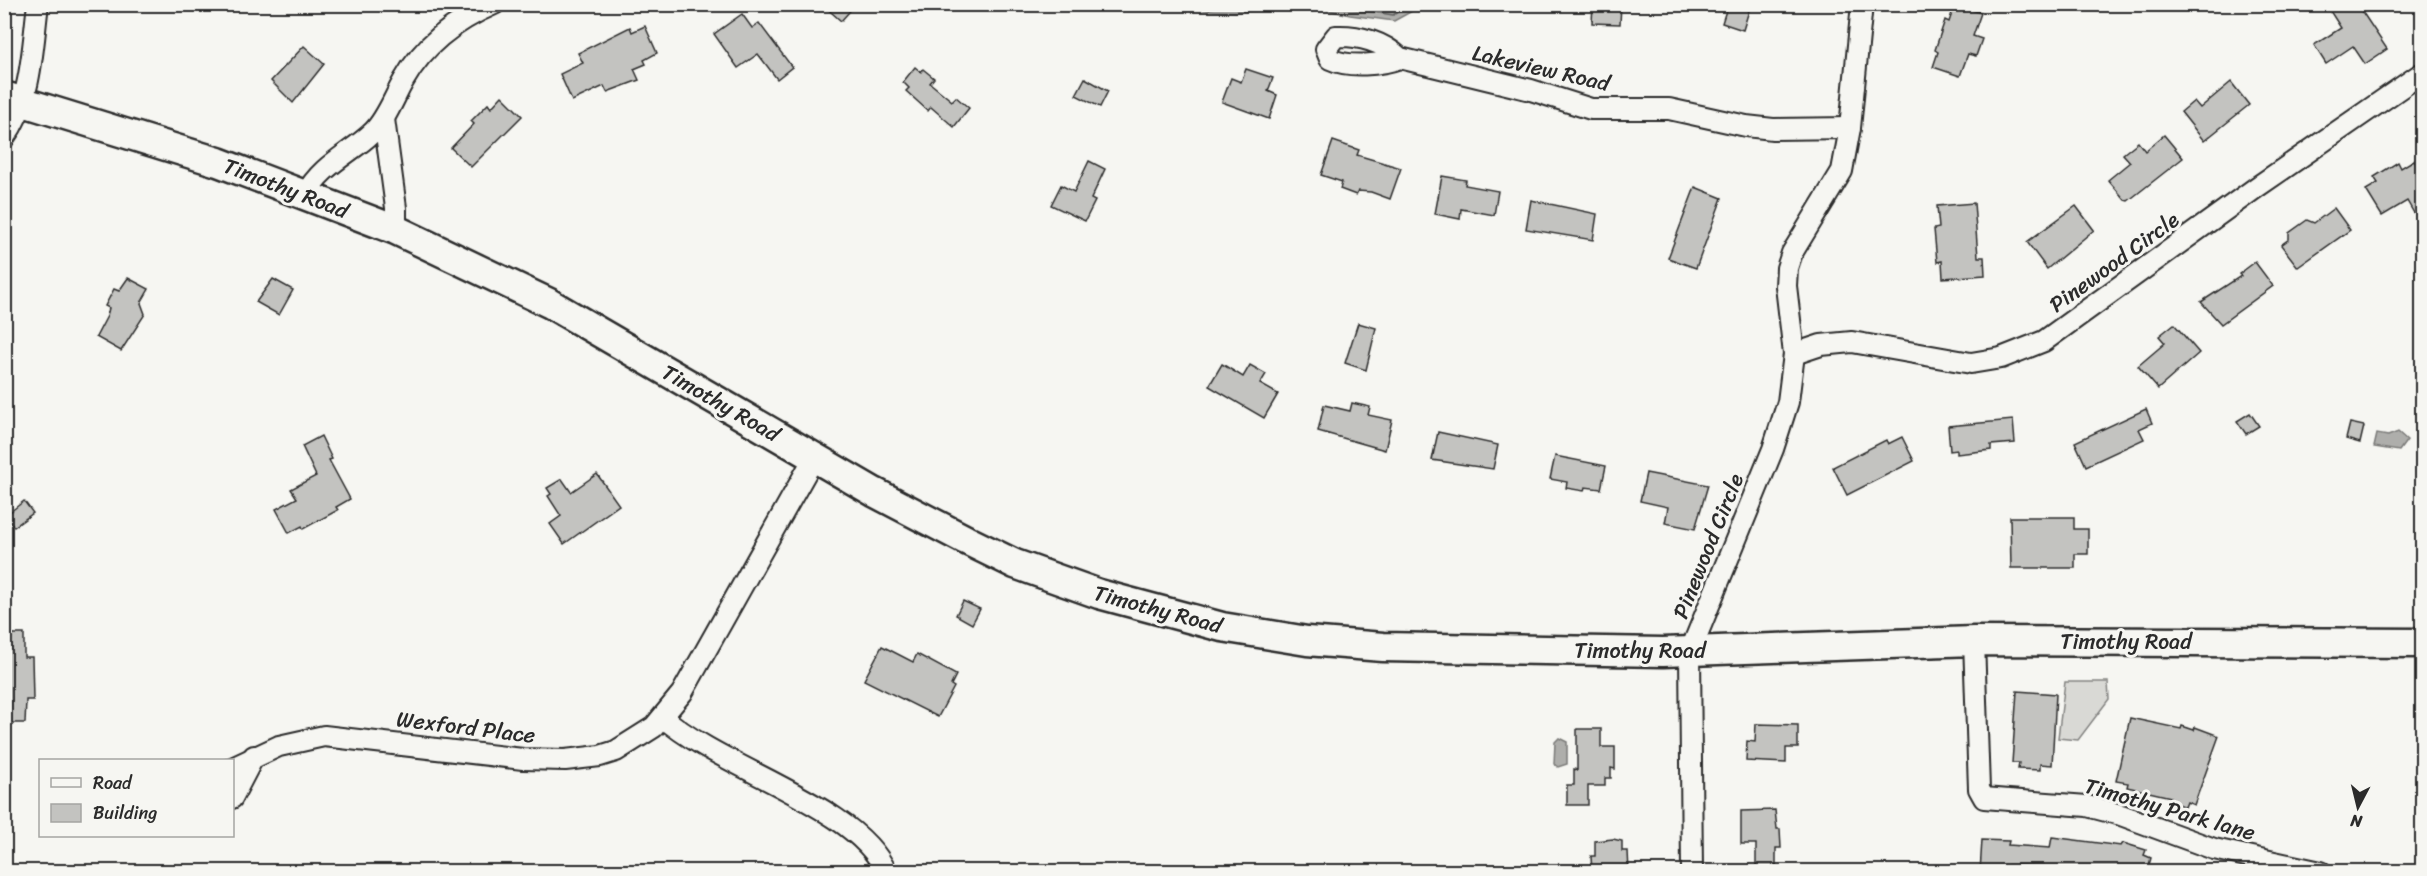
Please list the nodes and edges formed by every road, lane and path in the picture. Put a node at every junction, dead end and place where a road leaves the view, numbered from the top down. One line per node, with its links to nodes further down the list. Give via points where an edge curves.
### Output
1 (39, 4): 6 (street)
2 (494, 4): 7 (street, via 472,13 422,54)
3 (1862, 4): 8 (street, Pinewood Circle)
4 (1400, 58): 8 (street, Lakeview Road, via 1591,109 1669,110 1773,129)
5 (2422, 73): 12 (street, Pinewood Circle, via 2044,341 2001,358 1971,363 1852,342 1821,345)
6 (14, 98): 9 (street, via 17,120); 10 (main road, Timothy Road)
7 (384, 119): 10 (street, via 319,174); 11 (street)
8 (1850, 128): 12 (street, Pinewood Circle, via 1842,171 1786,268)
9 (4, 138)
10 (306, 194): 11 (main road, Timothy Road)
11 (396, 230): 13 (main road, Timothy Road, via 549,303)
12 (1794, 354): 16 (street, Pinewood Circle, via 1788,402 1773,449)
13 (814, 458): 16 (main road, Timothy Road, via 922,519 1015,564 1099,594 1222,627 1307,641 1383,647); 17 (street, Wexford Place, via 682,693)
14 (1974, 641): 15 (main road, Timothy Road); 16 (main road, Timothy Road); 23 (street, Timothy Park lane, via 1979,789 1983,798 2087,806 2214,849)
15 (2422, 643)
16 (1690, 652): 22 (street)
17 (663, 717): 18 (street, Wexford Place, via 616,751 565,760 523,759 341,736 292,741); 21 (street, via 706,749 844,825 871,845)
18 (254, 756): 19 (street, Wexford Place); 20 (street)
19 (234, 767)
20 (234, 794)
21 (886, 872)
22 (1692, 872)
23 (2321, 872)

